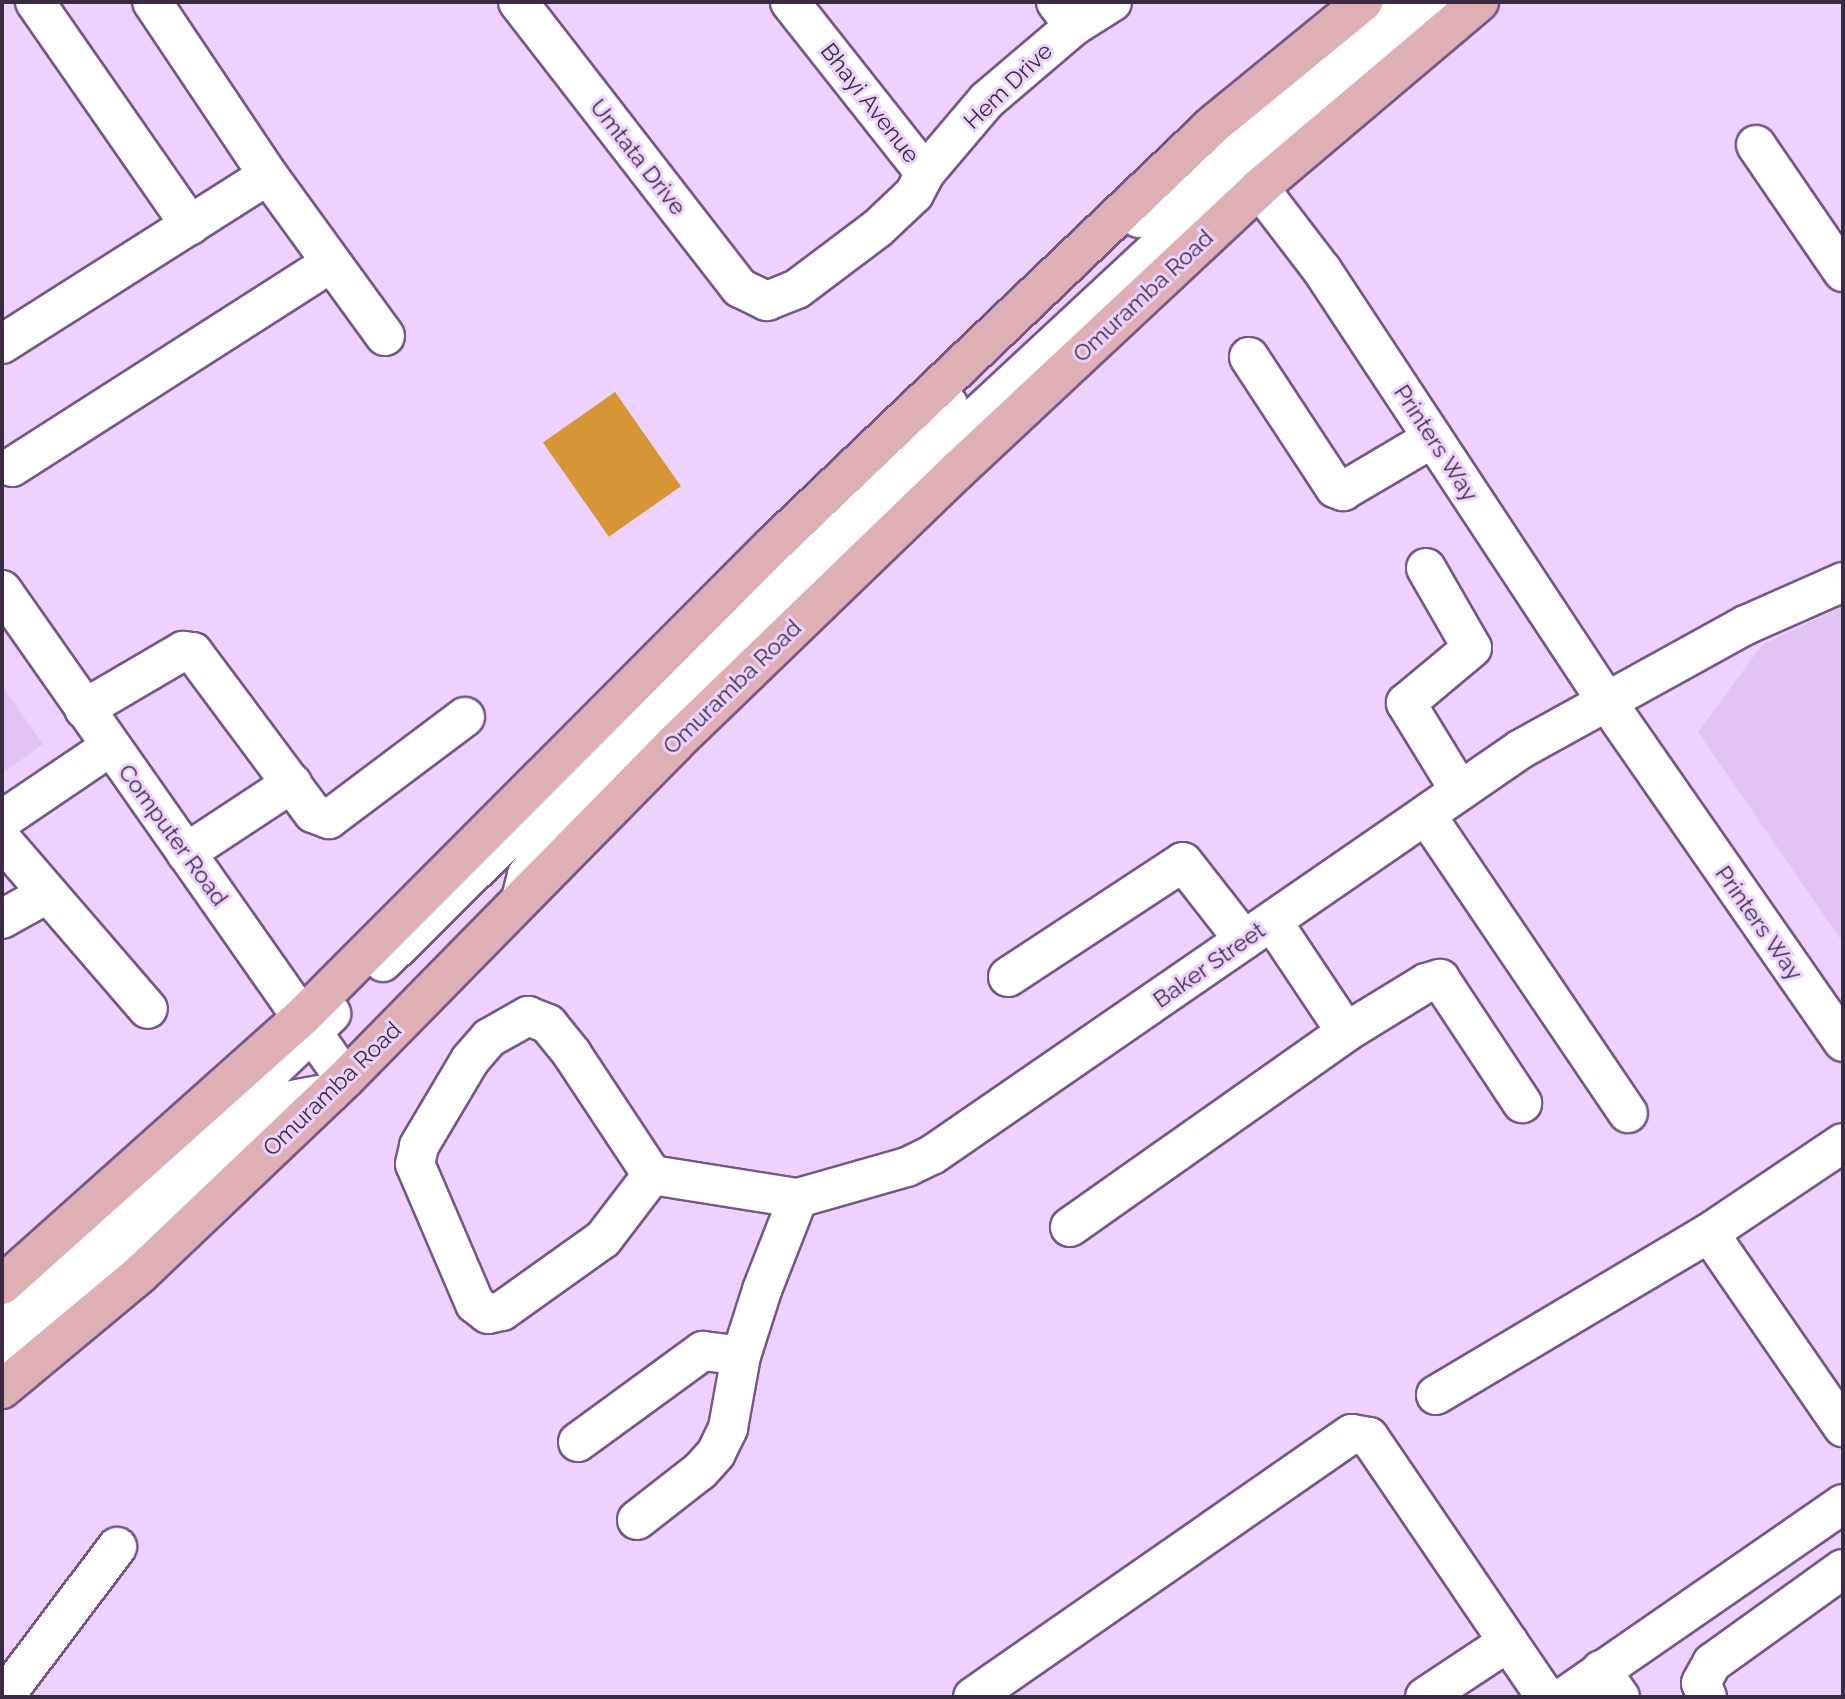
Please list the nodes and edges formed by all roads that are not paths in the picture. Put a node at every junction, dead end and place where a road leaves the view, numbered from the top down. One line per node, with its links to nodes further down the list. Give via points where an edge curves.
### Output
1 (35, 2): 15 (street)
2 (152, 2): 13 (street)
3 (518, 2): 18 (street, Umtata Drive, via 740,288)
4 (790, 2): 12 (street, Bhayi Avenue)
5 (1112, 2): 10 (street, Hem Drive)
6 (1363, 2): 43 (main road, via 1214,124 774,544)
7 (1395, 2): 43 (street, via 1108,245)
8 (1446, 2): 38 (street, via 1244,168 936,454 557,832 527,875)
9 (1479, 2): 14 (main road, Omuramba Road)
10 (1065, 14): 12 (street, Hem Drive)
11 (1756, 145): 17 (street)
12 (925, 173): 18 (street, Bhayi Avenue, via 914,194 878,228 797,289)
13 (268, 175): 15 (street); 16 (street)
14 (1259, 188): 22 (street, Printers Way, via 1322,270); 38 (main road, Omuramba Road, via 675,743)
15 (190, 225): 20 (street)
16 (331, 263): 19 (street); 23 (street)
17 (1843, 272)
18 (767, 301)
19 (385, 336)
20 (2, 344)
21 (1250, 357): 22 (street, via 1335,488 1343,491)
22 (1433, 439): 27 (street, Printers Way)
23 (12, 467)
24 (1426, 568): 32 (street, via 1472,648 1406,703)
25 (1843, 582): 27 (street, via 1746,625)
26 (2, 590): 28 (street, Computer Road)
27 (1606, 702): 32 (street, Baker Street, via 1521,749); 45 (street, Printers Way)
28 (84, 709): 30 (street, Computer Road); 31 (street, via 183,651 193,652)
29 (465, 717): 31 (street, via 334,817 313,813)
30 (110, 747): 34 (street); 36 (street, Computer Road)
31 (292, 783): 36 (street)
32 (1460, 791): 33 (street, Baker Street)
33 (1426, 815): 40 (street, Baker Street); 48 (street)
34 (2, 820)
35 (2, 840): 37 (street)
36 (186, 853): 43 (street, Computer Road)
37 (47, 894): 39 (street); 42 (street)
38 (521, 899): 46 (main road, Omuramba Road)
39 (2, 919)
40 (1258, 931): 41 (street, via 1183,862); 44 (street); 51 (street, Baker Street, via 932,1156)
41 (1008, 976)
42 (148, 1009)
43 (307, 1025): 46 (street, Computer Road); 54 (main road); 55 (street, via 101,1233)
44 (1346, 1032): 47 (street, via 1440,979); 52 (street)
45 (1843, 1042)
46 (338, 1086): 56 (street, via 287,1101 129,1252); 58 (main road, Omuramba Road, via 139,1275)
47 (1522, 1103)
48 (1628, 1113)
49 (1843, 1143): 53 (street)
50 (652, 1175): 50 (street, via 572,1054 548,1024 528,1016 489,1038 470,1060 419,1146 415,1164 475,1304 488,1314 502,1311 603,1239); 51 (street)
51 (798, 1198): 57 (street)
52 (1070, 1227)
53 (1709, 1233): 59 (street); 60 (street)
54 (2, 1286)
55 (2, 1315)
56 (2, 1352)
57 (741, 1356): 61 (street, via 710,1348 703,1351); 63 (street, via 728,1428 716,1453 700,1471)
58 (2, 1390)
59 (1436, 1395)
60 (1843, 1427)
61 (578, 1442)
62 (1843, 1504): 67 (street)
63 (636, 1520)
64 (117, 1547): 68 (street)
65 (1843, 1569): 73 (street, via 1712,1663 1702,1683)
66 (1508, 1642): 69 (street, via 1369,1437 1352,1434); 70 (street); 71 (street)
67 (1611, 1684): 72 (street)
68 (4, 1697)
69 (973, 1697)
70 (1425, 1697)
71 (1546, 1697)
72 (1564, 1697)
73 (1707, 1697)

